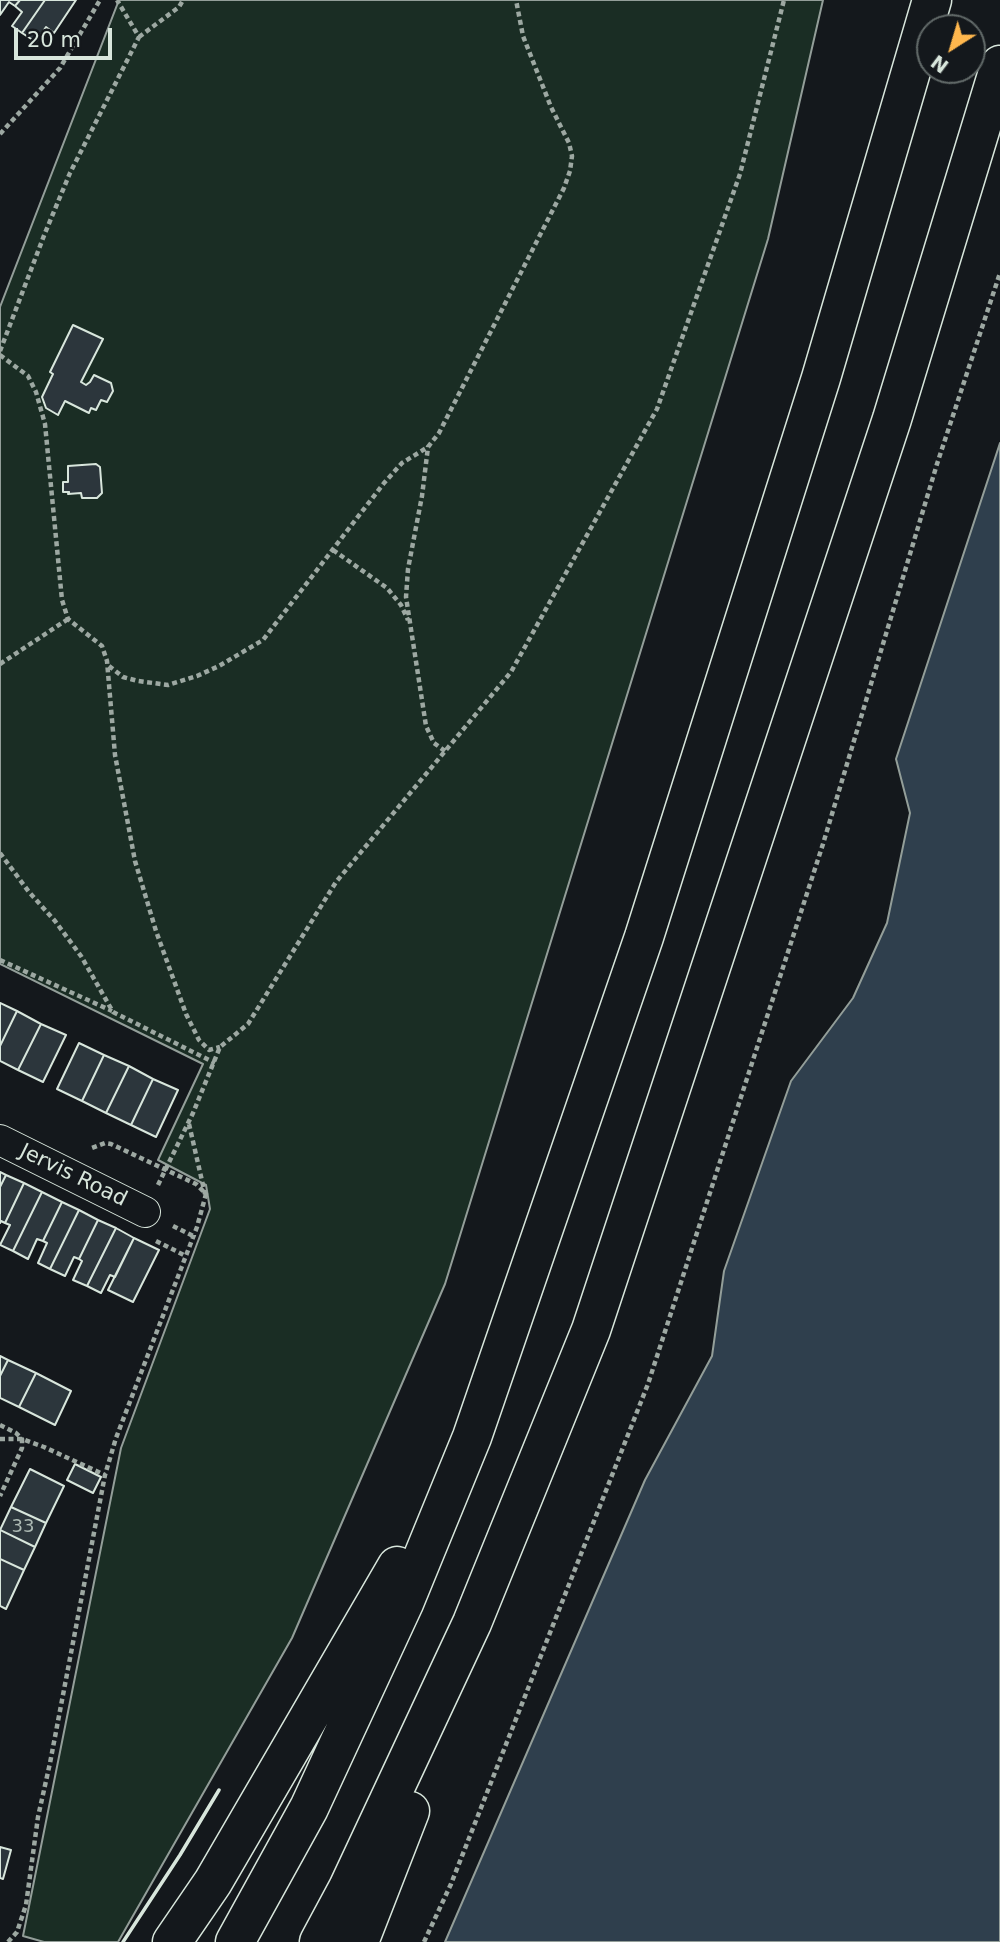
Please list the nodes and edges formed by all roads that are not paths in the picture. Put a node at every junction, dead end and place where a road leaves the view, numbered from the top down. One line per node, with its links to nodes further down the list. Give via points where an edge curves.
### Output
1 (932, 0): 5 (highway, via 821,379 644,936)
2 (1000, 65): 6 (highway, via 892,419 591,1330)
3 (0, 1140): 4 (street, Jervis Road)
4 (145, 1212)
5 (472, 1437): 7 (highway, via 213,1882); 8 (highway, via 404,1603 309,1808)
6 (472, 1623): 9 (highway); 10 (highway, via 418,1792)
7 (172, 1942)
8 (235, 1942)
9 (319, 1942)
10 (359, 1942)

